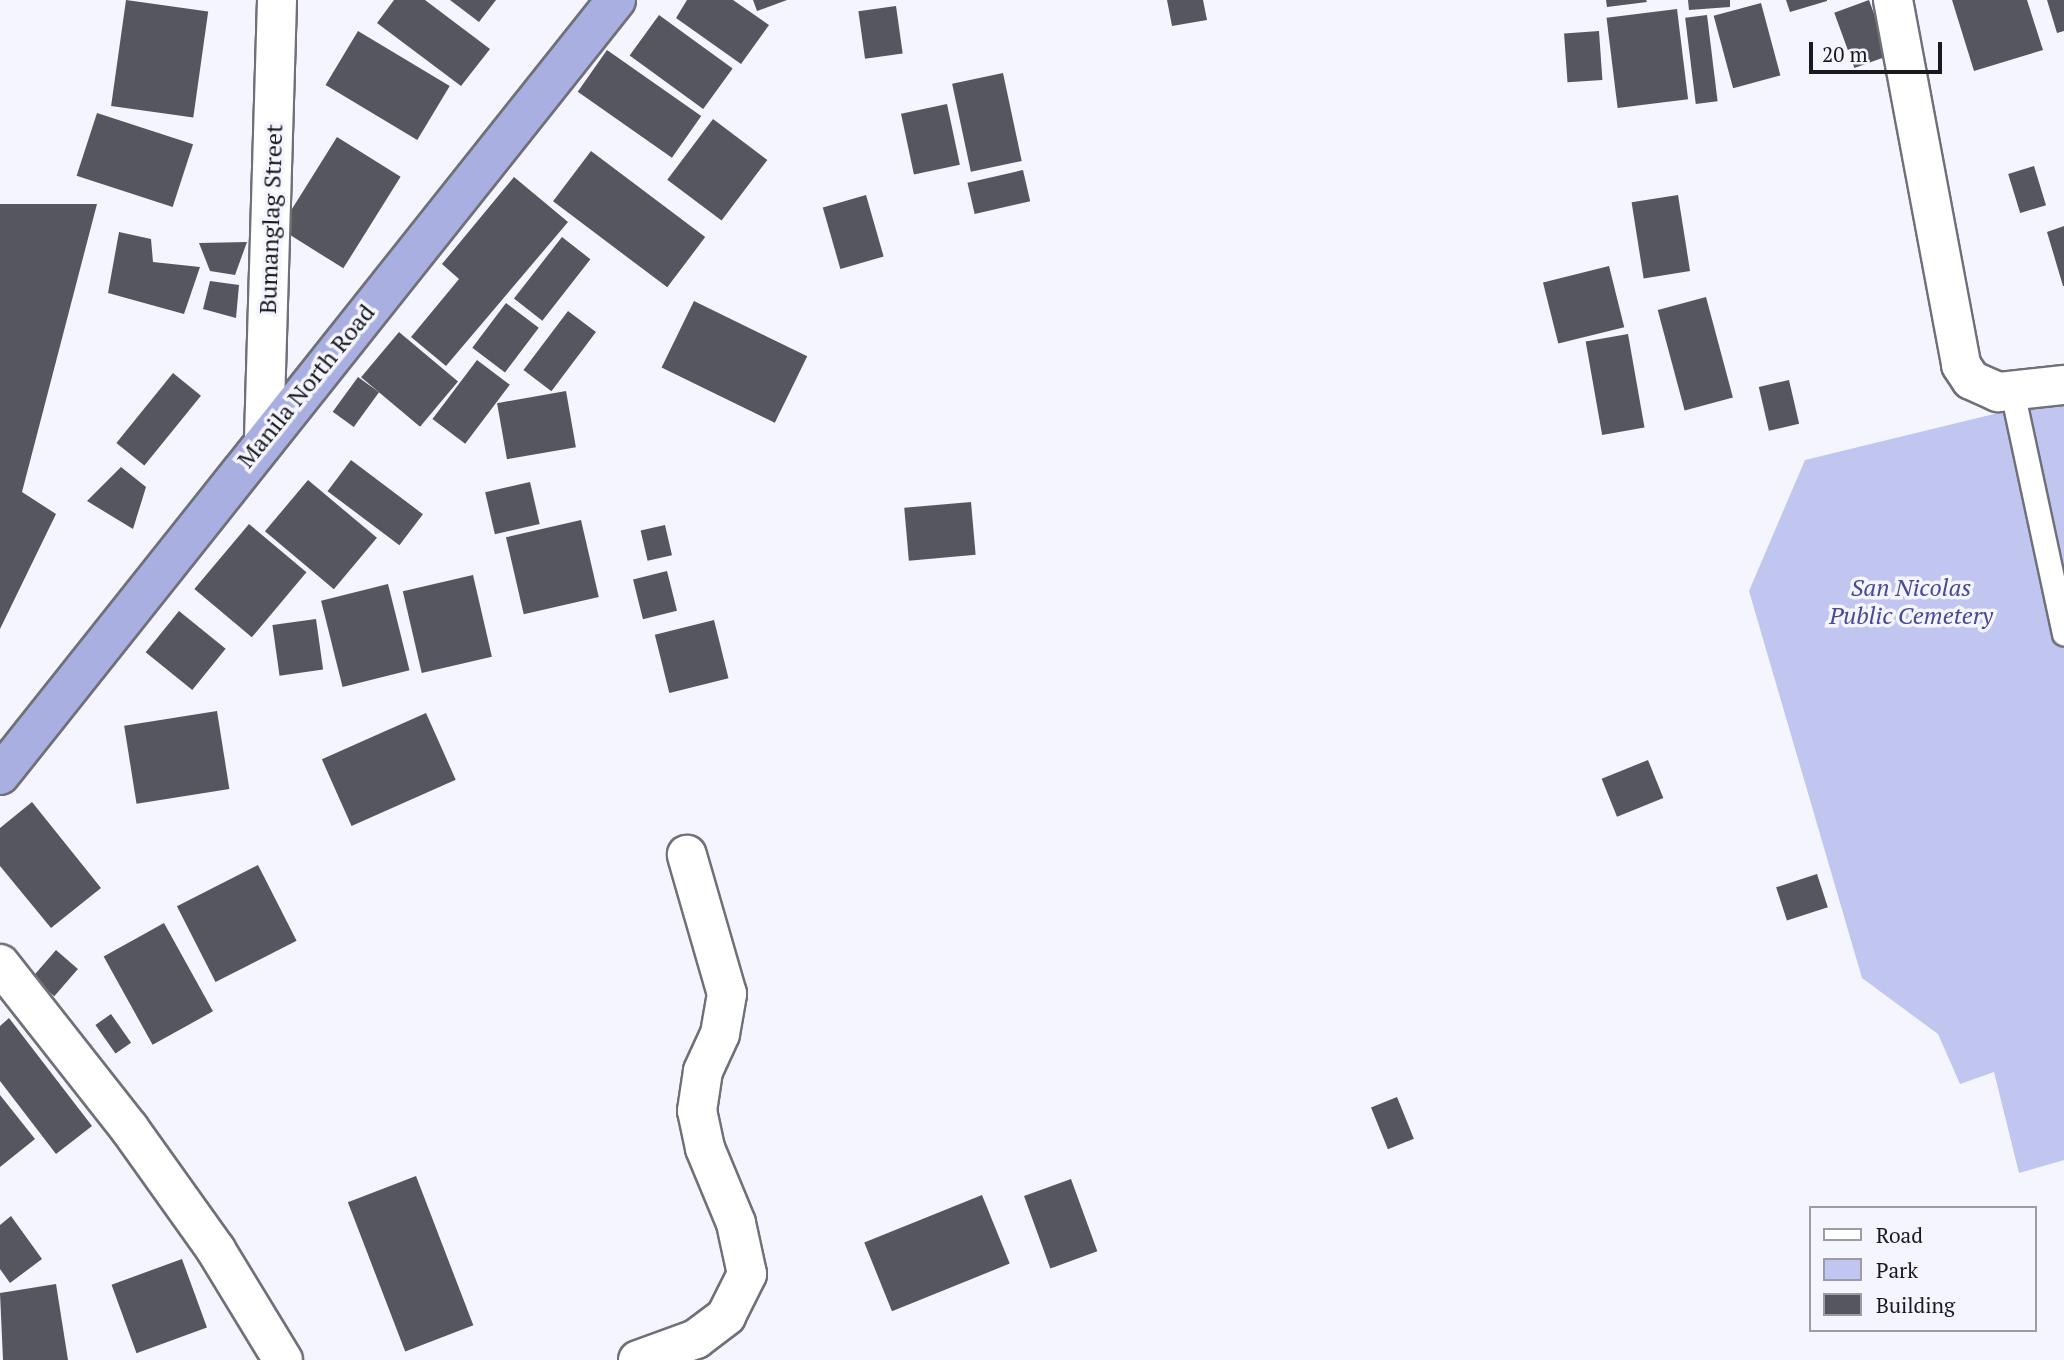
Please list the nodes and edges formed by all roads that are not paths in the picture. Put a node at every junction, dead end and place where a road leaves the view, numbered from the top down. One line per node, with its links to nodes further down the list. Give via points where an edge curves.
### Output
1 (277, 0): 6 (street, Bumanglag Street)
2 (616, 0): 6 (highway, Manila North Road)
3 (1893, 0): 5 (street, via 1961,365 1983,387)
4 (2064, 385): 5 (street)
5 (2012, 391): 7 (lane)
6 (264, 438): 8 (highway, Manila North Road)
7 (2064, 633)
8 (0, 775)
9 (687, 855): 12 (street, via 727,994 720,1034 703,1071 697,1111 705,1148 736,1223 747,1274 726,1316 706,1331)
10 (0, 964): 11 (street, via 129,1128 216,1250)
11 (283, 1360)
12 (638, 1360)

